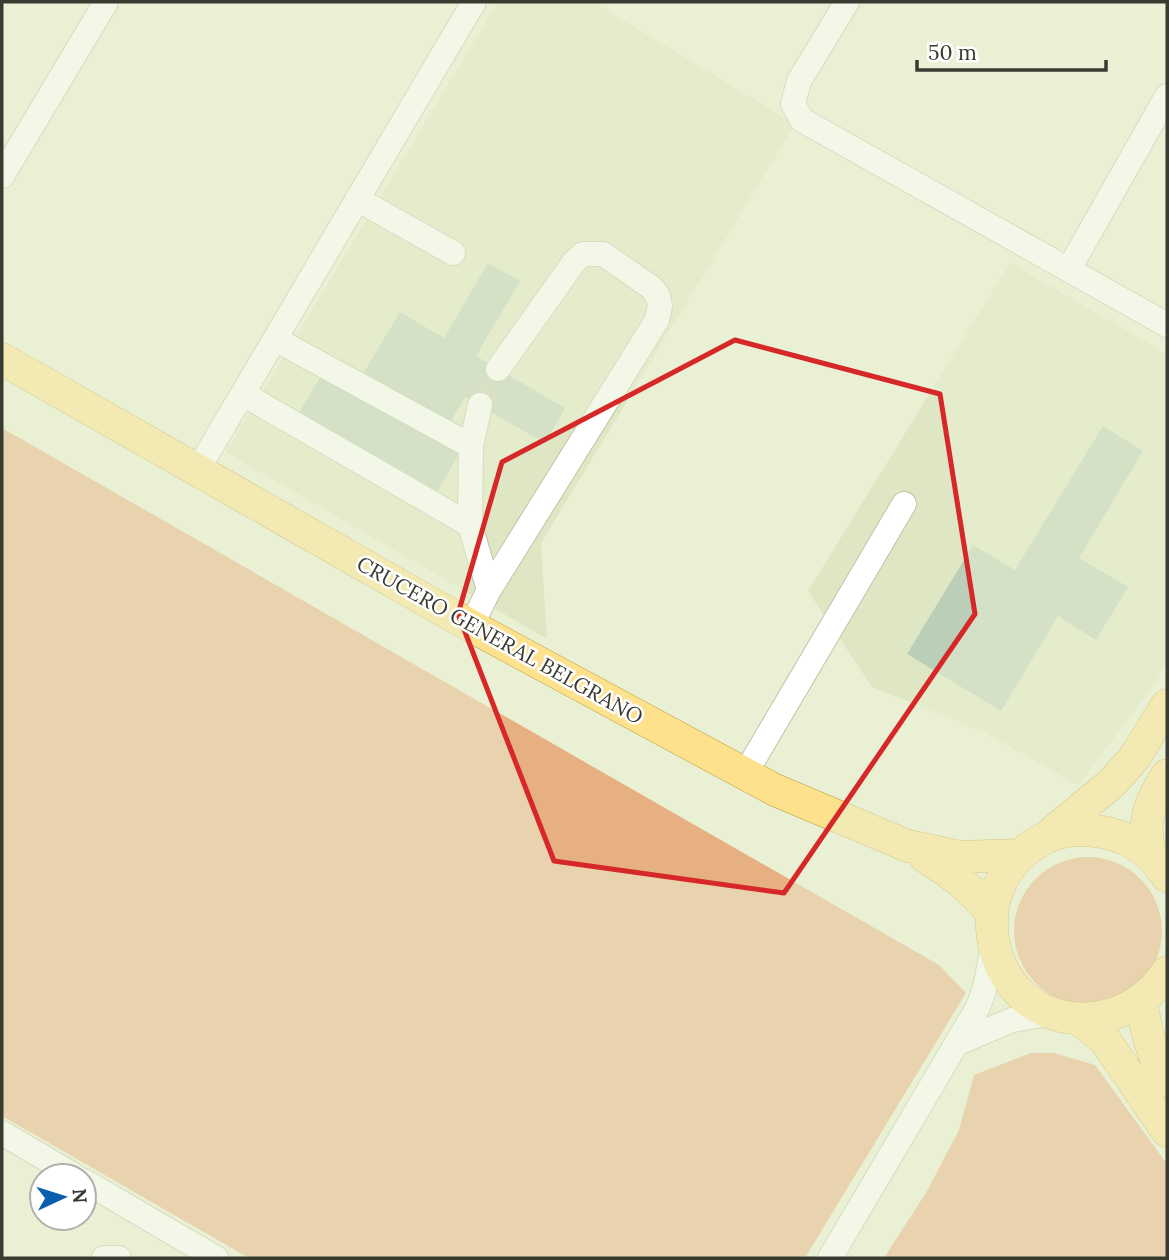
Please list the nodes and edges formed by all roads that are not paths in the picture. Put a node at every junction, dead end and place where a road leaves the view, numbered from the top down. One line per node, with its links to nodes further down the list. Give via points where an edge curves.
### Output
1 (106, 2): 5 (street)
2 (474, 2): 6 (street)
3 (848, 2): 8 (street, via 799,81 793,104 802,120)
4 (1167, 96): 8 (street)
5 (2, 176)
6 (357, 199): 7 (street); 10 (street)
7 (453, 253)
8 (1069, 269): 9 (street)
9 (1167, 325)
10 (275, 339): 13 (street); 15 (street)
11 (2, 359): 16 (main road, CRUCERO GENERAL BELGRANO)
12 (498, 369): 19 (street, via 583,254 603,254 658,296 657,320)
13 (243, 394): 16 (street); 18 (street)
14 (480, 405): 15 (street)
15 (471, 446): 18 (street)
16 (197, 471): 20 (main road, CRUCERO GENERAL BELGRANO)
17 (904, 504): 22 (street)
18 (470, 525): 19 (street)
19 (489, 590): 20 (street)
20 (471, 626): 22 (main road, CRUCERO GENERAL BELGRANO)
21 (1167, 705): 25 (main road, via 1135,757 1112,783)
22 (745, 774): 24 (main road, CRUCERO GENERAL BELGRANO)
23 (1167, 775): 26 (main road, via 1146,819 1145,836)
24 (908, 846): 25 (main road, CRUCERO GENERAL BELGRANO, via 981,858); 27 (main road, via 960,878)
25 (1032, 846): 26 (main road, CRUCERO GENERAL BELGRANO, via 1072,830 1101,830 1127,839); 27 (main road, via 1006,872)
26 (1159, 866)
27 (991, 913): 28 (main road)
28 (993, 945): 31 (main road, via 1005,974 1025,997); 32 (street, via 978,1012)
29 (1167, 972): 30 (main road)
30 (1141, 1001): 31 (main road, via 1112,1016); 33 (main road, via 1156,1063)
31 (1065, 1016): 32 (street, via 1012,1020); 34 (main road, via 1105,1040)
32 (958, 1043): 41 (street)
33 (1167, 1081)
34 (1167, 1131)
35 (2, 1133): 36 (street)
36 (51, 1162)
37 (98, 1189): 40 (street)
38 (104, 1258): 39 (street)
39 (119, 1258)
40 (216, 1258)
41 (830, 1258)

